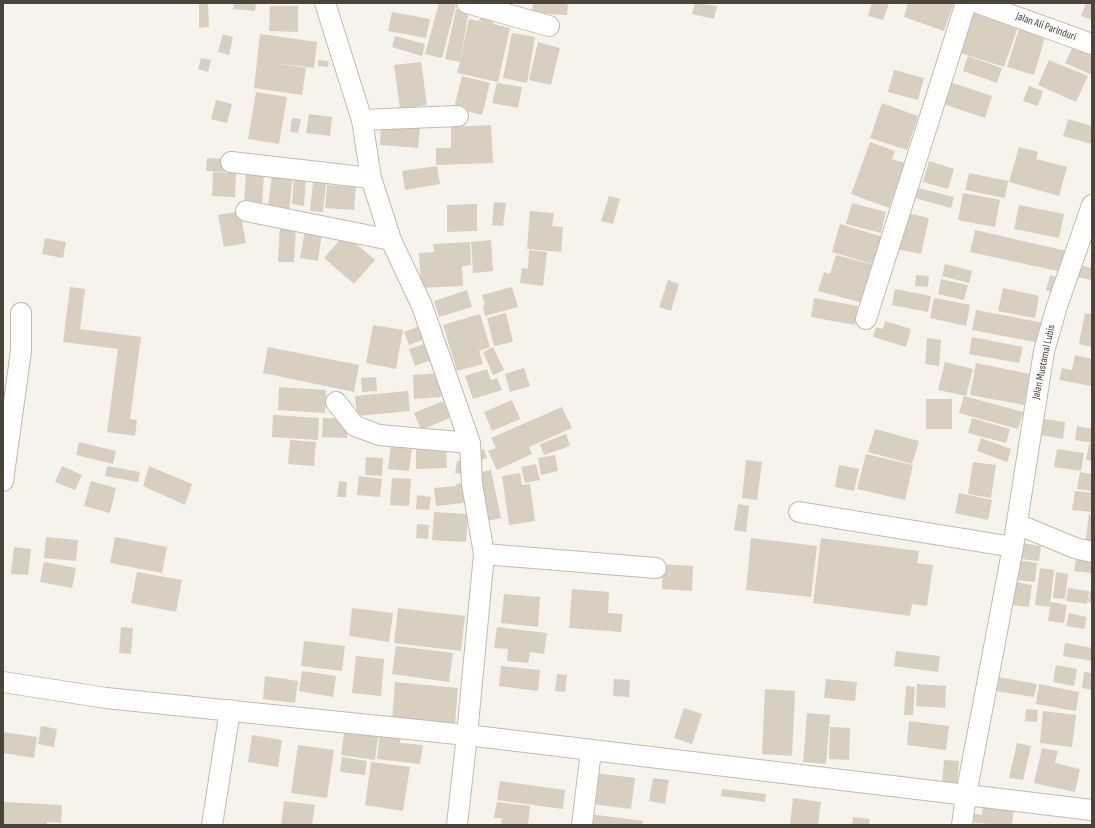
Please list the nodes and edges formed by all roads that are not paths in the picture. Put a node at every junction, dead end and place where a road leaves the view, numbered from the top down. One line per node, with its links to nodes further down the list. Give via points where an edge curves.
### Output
1 (325, 3): 8 (street)
2 (966, 3): 15 (street)
3 (978, 3): 6 (street, Jalan Ali Parinduri)
4 (480, 5): 5 (street)
5 (549, 26)
6 (1092, 44)
7 (458, 116): 8 (street)
8 (362, 120): 10 (street)
9 (231, 162): 10 (street)
10 (371, 178): 13 (street)
11 (1092, 205): 20 (street, Jalan Mustamal Lubis, via 1044,351)
12 (246, 211): 13 (street)
13 (391, 240): 17 (street, via 422,306)
14 (21, 313): 18 (street, via 21,351)
15 (866, 319)
16 (336, 402): 17 (street, via 355,426 379,435)
17 (470, 443): 23 (street, via 472,484)
18 (3, 481)
19 (799, 512): 21 (street)
20 (1017, 524): 21 (street, Jalan Mustamal Lubis); 22 (street, via 1075,548)
21 (1013, 547): 29 (street, Jalan Mustamal Lubis)
22 (1092, 552)
23 (484, 554): 24 (street); 27 (street)
24 (656, 568)
25 (3, 682): 26 (street, via 106,698)
26 (230, 710): 27 (street); 31 (street)
27 (468, 735): 28 (street); 32 (street)
28 (591, 751): 29 (street); 33 (street)
29 (966, 794): 30 (street); 34 (street, Jalan Mustamal Lubis)
30 (1092, 810)
31 (212, 825)
32 (457, 825)
33 (582, 825)
34 (962, 825)

